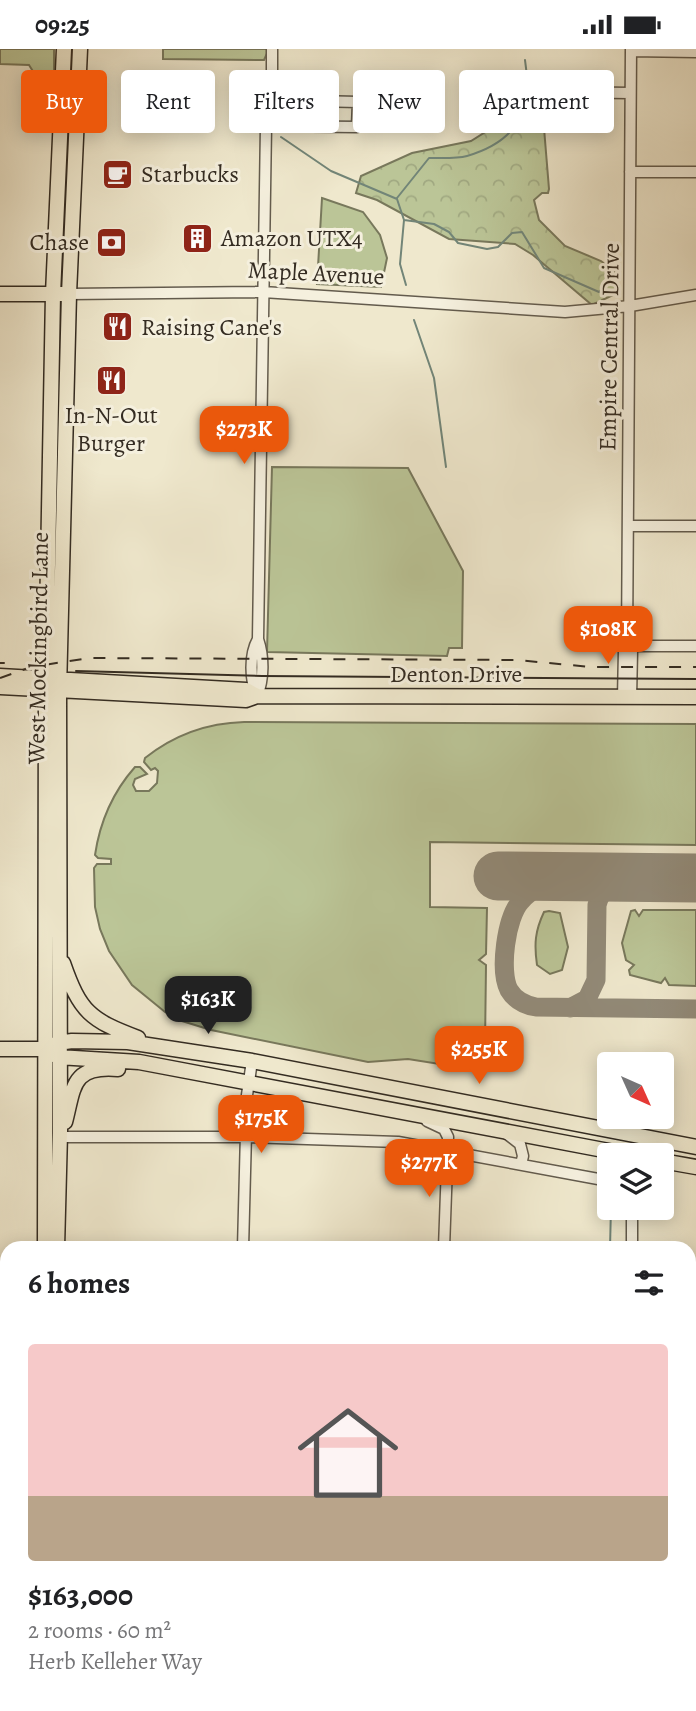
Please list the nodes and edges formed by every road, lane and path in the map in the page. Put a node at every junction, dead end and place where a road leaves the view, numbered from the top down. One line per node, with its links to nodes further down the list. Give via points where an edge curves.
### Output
1 (64, 49): 6 (main road, West Mockingbird Lane)
2 (80, 49): 7 (main road, West Mockingbird Lane)
3 (272, 49): 8 (street)
4 (631, 50): 5 (street); 10 (street, Empire Central Drive)
5 (696, 52)
6 (64, 70)
7 (79, 70)
8 (272, 70)
9 (614, 93): 10 (street)
10 (630, 93): 16 (street, Empire Central Drive)
11 (339, 102): 12 (street, via 358,102 357,127)
12 (339, 127)
13 (65, 133): 18 (main road, West Mockingbird Lane)
14 (72, 133): 18 (main road, West Mockingbird Lane)
15 (266, 133): 19 (street)
16 (630, 172): 17 (street); 24 (street, Empire Central Drive)
17 (696, 172)
18 (65, 190): 20 (main road, West Mockingbird Lane); 21 (main road, West Mockingbird Lane)
19 (263, 292): 21 (street, Maple Avenue); 24 (street, Maple Avenue, via 544,311); 34 (street, via 258,639 262,684)
20 (53, 294): 21 (main road, Maple Avenue); 22 (main road, Maple Avenue); 25 (main road, West Mockingbird Lane)
21 (69, 294): 25 (main road, West Mockingbird Lane)
22 (0, 295)
23 (696, 295): 24 (street, Maple Avenue)
24 (630, 306): 26 (street, Empire Central Drive)
25 (58, 415): 31 (main road, West Mockingbird Lane)
26 (628, 526): 27 (street); 28 (street, Empire Central Drive)
27 (696, 526)
28 (627, 646): 29 (street); 36 (street, Empire Central Drive)
29 (696, 646)
30 (0, 676): 31 (main road, Denton Drive)
31 (52, 684): 32 (main road, Denton Drive); 33 (main road, Denton Drive); 34 (main road, Denton Drive, via 246,690); 37 (main road, West Mockingbird Lane); 38 (main road, West Mockingbird Lane)
32 (0, 687)
33 (89, 691): 34 (main road, Denton Drive); 37 (main road, via 72,703)
34 (257, 697): 36 (main road, Denton Drive)
35 (696, 697): 36 (main road, Denton Drive)
36 (627, 698)
37 (59, 738): 38 (main road, West Mockingbird Lane)
38 (52, 818): 39 (main road, West Mockingbird Lane); 42 (main road, West Mockingbird Lane)
39 (59, 952): 40 (main road, via 75,995 90,1015); 43 (main road, West Mockingbird Lane)
40 (159, 1046): 43 (main road, via 111,1040); 44 (main road)
41 (0, 1049): 42 (main road)
42 (44, 1049): 43 (main road); 63 (main road, West Mockingbird Lane)
43 (58, 1050): 45 (main road); 50 (main road, West Mockingbird Lane)
44 (252, 1061): 46 (street); 49 (main road)
45 (168, 1067): 46 (main road); 50 (main road, via 88,1073 71,1091)
46 (248, 1081): 47 (main road); 51 (street)
47 (399, 1110): 48 (main road); 57 (street, via 444,1129)
48 (492, 1127): 56 (main road); 59 (street, via 520,1144)
49 (618, 1132): 52 (main road); 53 (street)
50 (60, 1135): 51 (street); 63 (main road, West Mockingbird Lane)
51 (246, 1137): 57 (street, via 398,1142); 66 (street)
52 (668, 1142): 54 (street); 55 (main road)
53 (625, 1143)
54 (660, 1143)
55 (696, 1147)
56 (597, 1148)
57 (446, 1150): 59 (street); 67 (street)
58 (674, 1163): 60 (main road)
59 (521, 1164): 61 (street)
60 (696, 1167)
61 (597, 1178)
62 (632, 1220): 68 (street)
63 (51, 1230): 64 (main road, West Mockingbird Lane); 65 (main road, West Mockingbird Lane)
64 (47, 1241)
65 (55, 1241)
66 (243, 1241)
67 (444, 1241)
68 (632, 1241)

